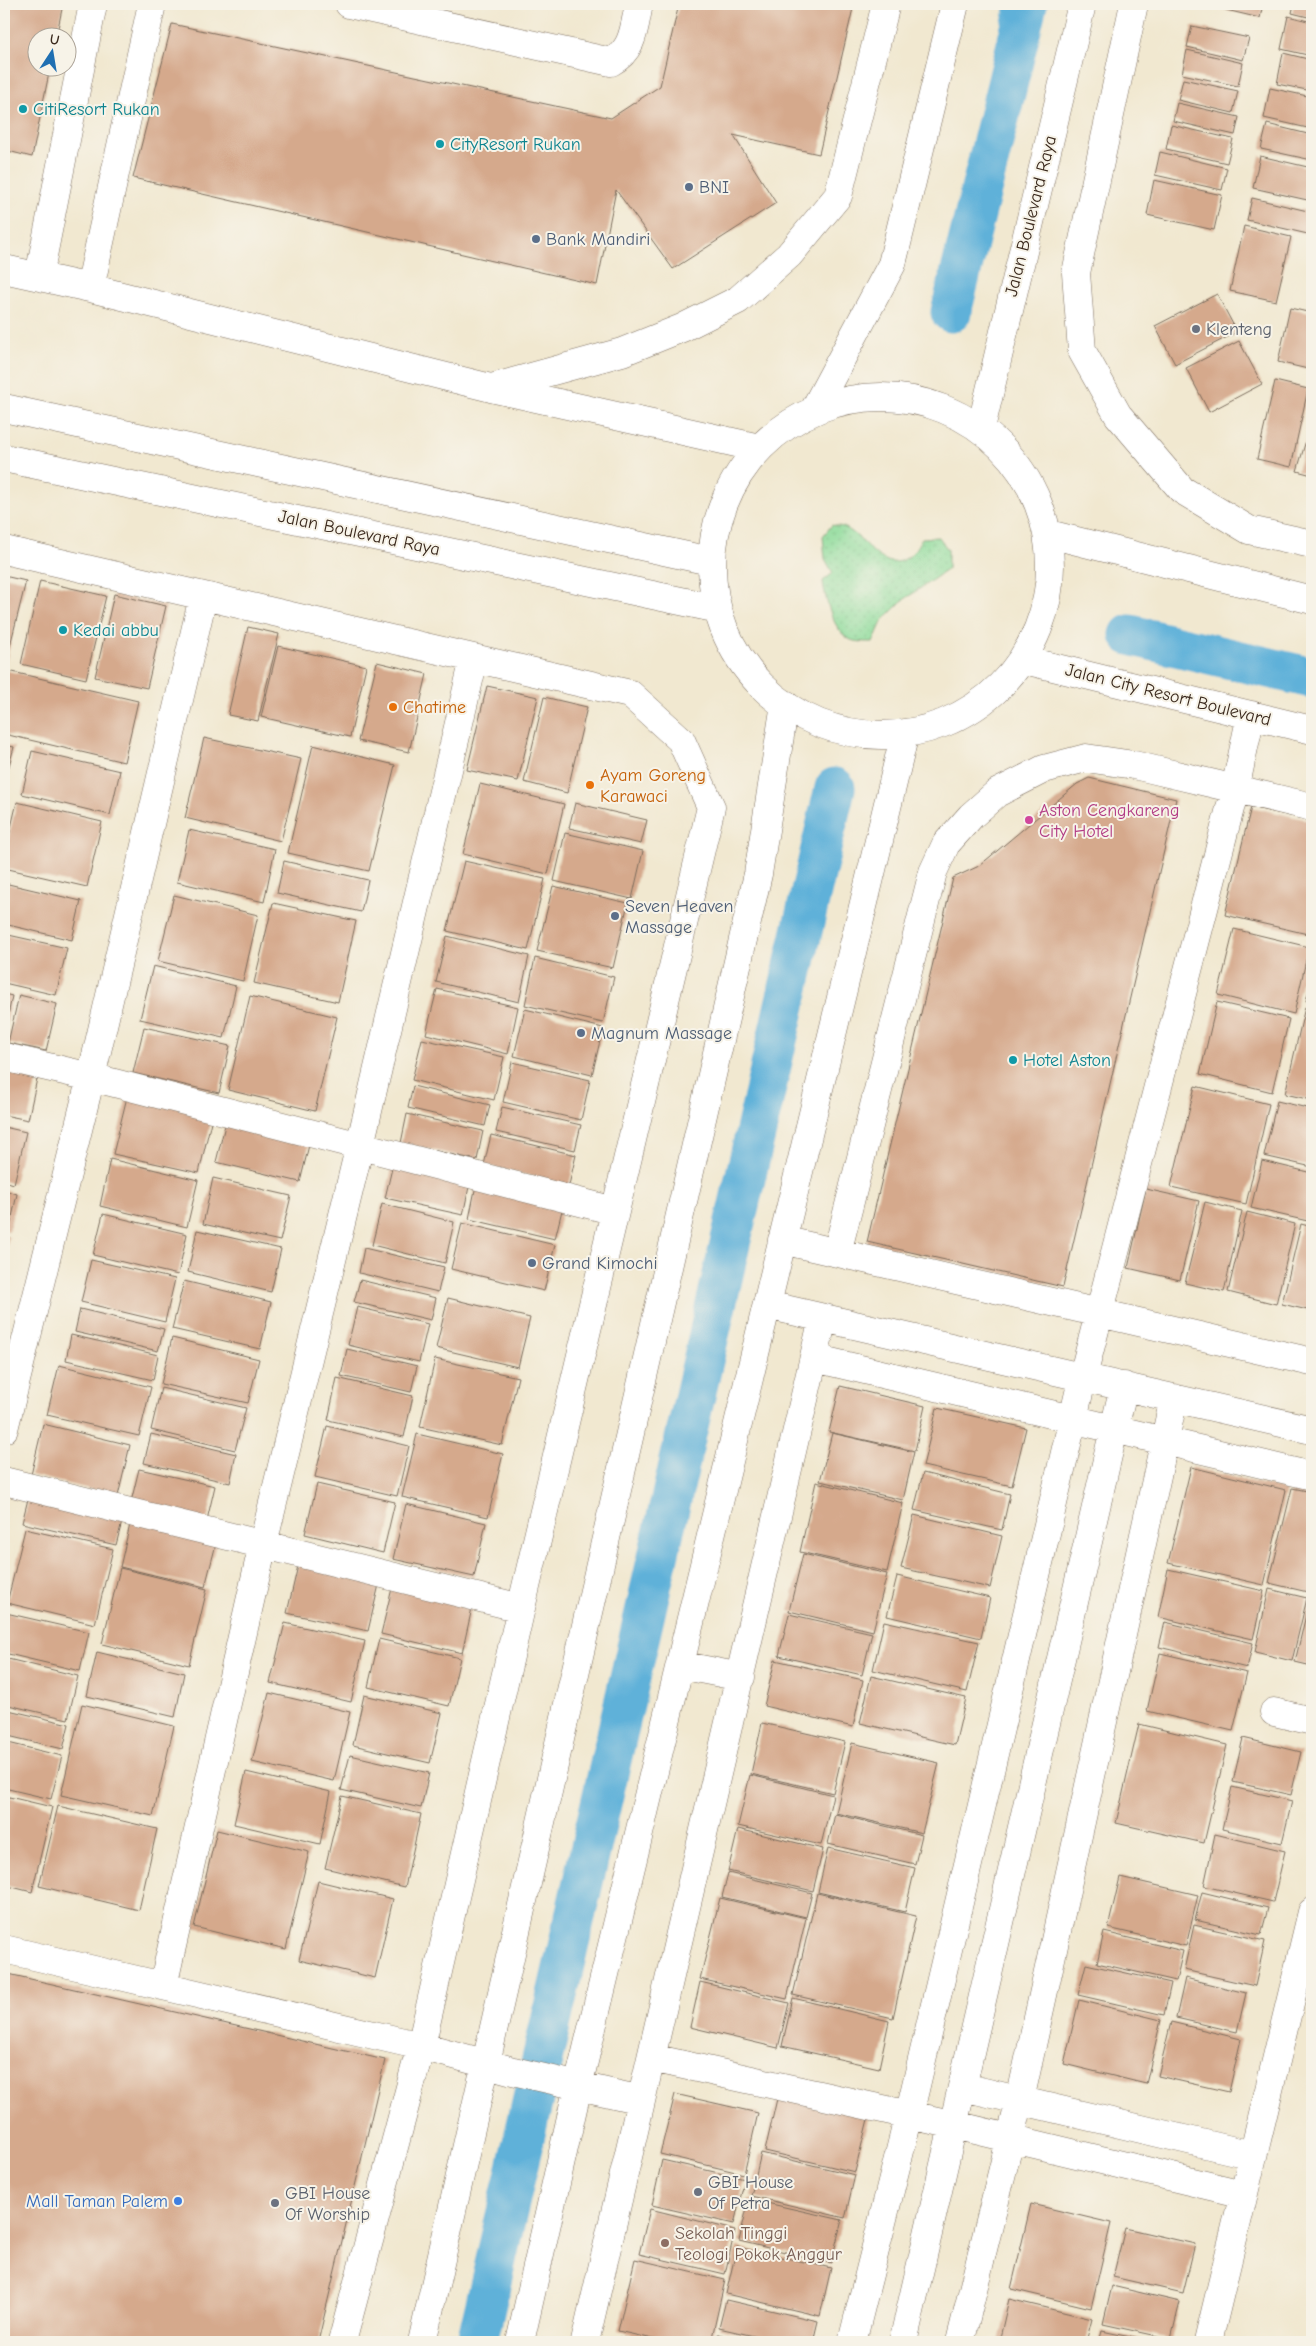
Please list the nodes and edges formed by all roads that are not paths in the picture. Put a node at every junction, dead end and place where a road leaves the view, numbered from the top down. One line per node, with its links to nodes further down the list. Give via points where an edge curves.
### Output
1 (93, 4): 10 (street)
2 (152, 4): 11 (street)
3 (349, 4): 4 (street, via 611,62 622,57 629,45)
4 (639, 4)
5 (886, 4): 12 (street, via 838,196 789,255 738,300 682,328 622,352)
6 (955, 4): 14 (street, via 892,264)
7 (1082, 4): 15 (street, Jalan Boulevard Raya)
8 (1134, 4): 19 (street, via 1076,273 1082,350 1118,415 1182,490 1250,530)
9 (4, 269): 10 (street)
10 (39, 276): 11 (street)
11 (90, 288): 12 (street)
12 (491, 388): 16 (street)
13 (4, 408): 21 (street)
14 (814, 410): 15 (street, via 856,398 900,397 942,408); 16 (street, via 785,426)
15 (981, 428): 18 (street, via 1012,457 1035,493)
16 (759, 448): 21 (street, via 738,474 726,496 716,524)
17 (4, 458): 24 (street, Jalan Boulevard Raya)
18 (1048, 534): 23 (street); 26 (street, via 1052,576 1043,618)
19 (1312, 544)
20 (4, 550): 22 (street)
21 (710, 561): 24 (street)
22 (203, 597): 25 (street); 34 (street)
23 (1312, 600)
24 (714, 608): 27 (street, via 724,638 739,661)
25 (474, 659): 35 (street); 36 (street, via 630,694 681,740 711,807)
26 (1024, 660): 28 (street, Jalan City Resort Boulevard); 30 (street, via 1002,685 974,708 941,724)
27 (785, 704): 30 (street, via 823,724 855,732); 66 (street, via 758,874)
28 (1251, 715): 29 (street, Jalan City Resort Boulevard); 31 (street)
29 (1312, 730)
30 (905, 733): 37 (street)
31 (1235, 789): 32 (street); 38 (street, via 1134,765 1086,758 1044,768 997,793 946,844 933,872); 40 (street)
32 (1312, 806)
33 (4, 1057): 34 (street)
34 (91, 1077): 35 (street); 48 (street)
35 (360, 1145): 36 (street); 54 (street)
36 (615, 1211): 55 (street)
37 (782, 1240): 38 (street); 39 (street)
38 (838, 1253): 40 (street)
39 (768, 1305): 41 (street); 56 (street)
40 (1100, 1313): 43 (street); 44 (street)
41 (823, 1318): 42 (street); 44 (street)
42 (814, 1358): 47 (street); 57 (street)
43 (1312, 1362)
44 (1083, 1376): 45 (street); 47 (street)
45 (1124, 1386): 46 (street); 49 (street)
46 (1174, 1398): 50 (street); 51 (street)
47 (1073, 1419): 49 (street); 71 (street)
48 (4, 1429)
49 (1114, 1429): 51 (street); 68 (street)
50 (1312, 1430)
51 (1164, 1441): 52 (street); 70 (street)
52 (1312, 1476)
53 (4, 1481): 54 (street)
54 (263, 1544): 55 (street); 63 (street)
55 (521, 1608): 64 (street)
56 (680, 1665): 57 (street); 67 (street)
57 (741, 1677): 65 (street)
58 (1274, 1712): 59 (street)
59 (1312, 1721)
60 (1312, 1912): 62 (street)
61 (4, 1949): 63 (street)
62 (1306, 1965): 74 (street)
63 (163, 1986): 64 (street)
64 (421, 2046): 66 (street); 76 (street)
65 (652, 2058): 69 (street); 71 (street)
66 (486, 2064): 67 (street); 77 (street)
67 (569, 2084): 69 (street); 78 (street)
68 (963, 2087): 70 (street); 72 (street)
69 (641, 2100): 79 (street)
70 (1020, 2100): 73 (street); 74 (street)
71 (908, 2115): 72 (street); 80 (street)
72 (955, 2125): 73 (street); 81 (street)
73 (1011, 2139): 75 (street); 82 (street)
74 (1252, 2155): 75 (street)
75 (1243, 2194): 83 (street)
76 (342, 2342)
77 (422, 2342)
78 (520, 2342)
79 (585, 2342)
80 (852, 2342)
81 (903, 2342)
82 (960, 2342)
83 (1208, 2342)

